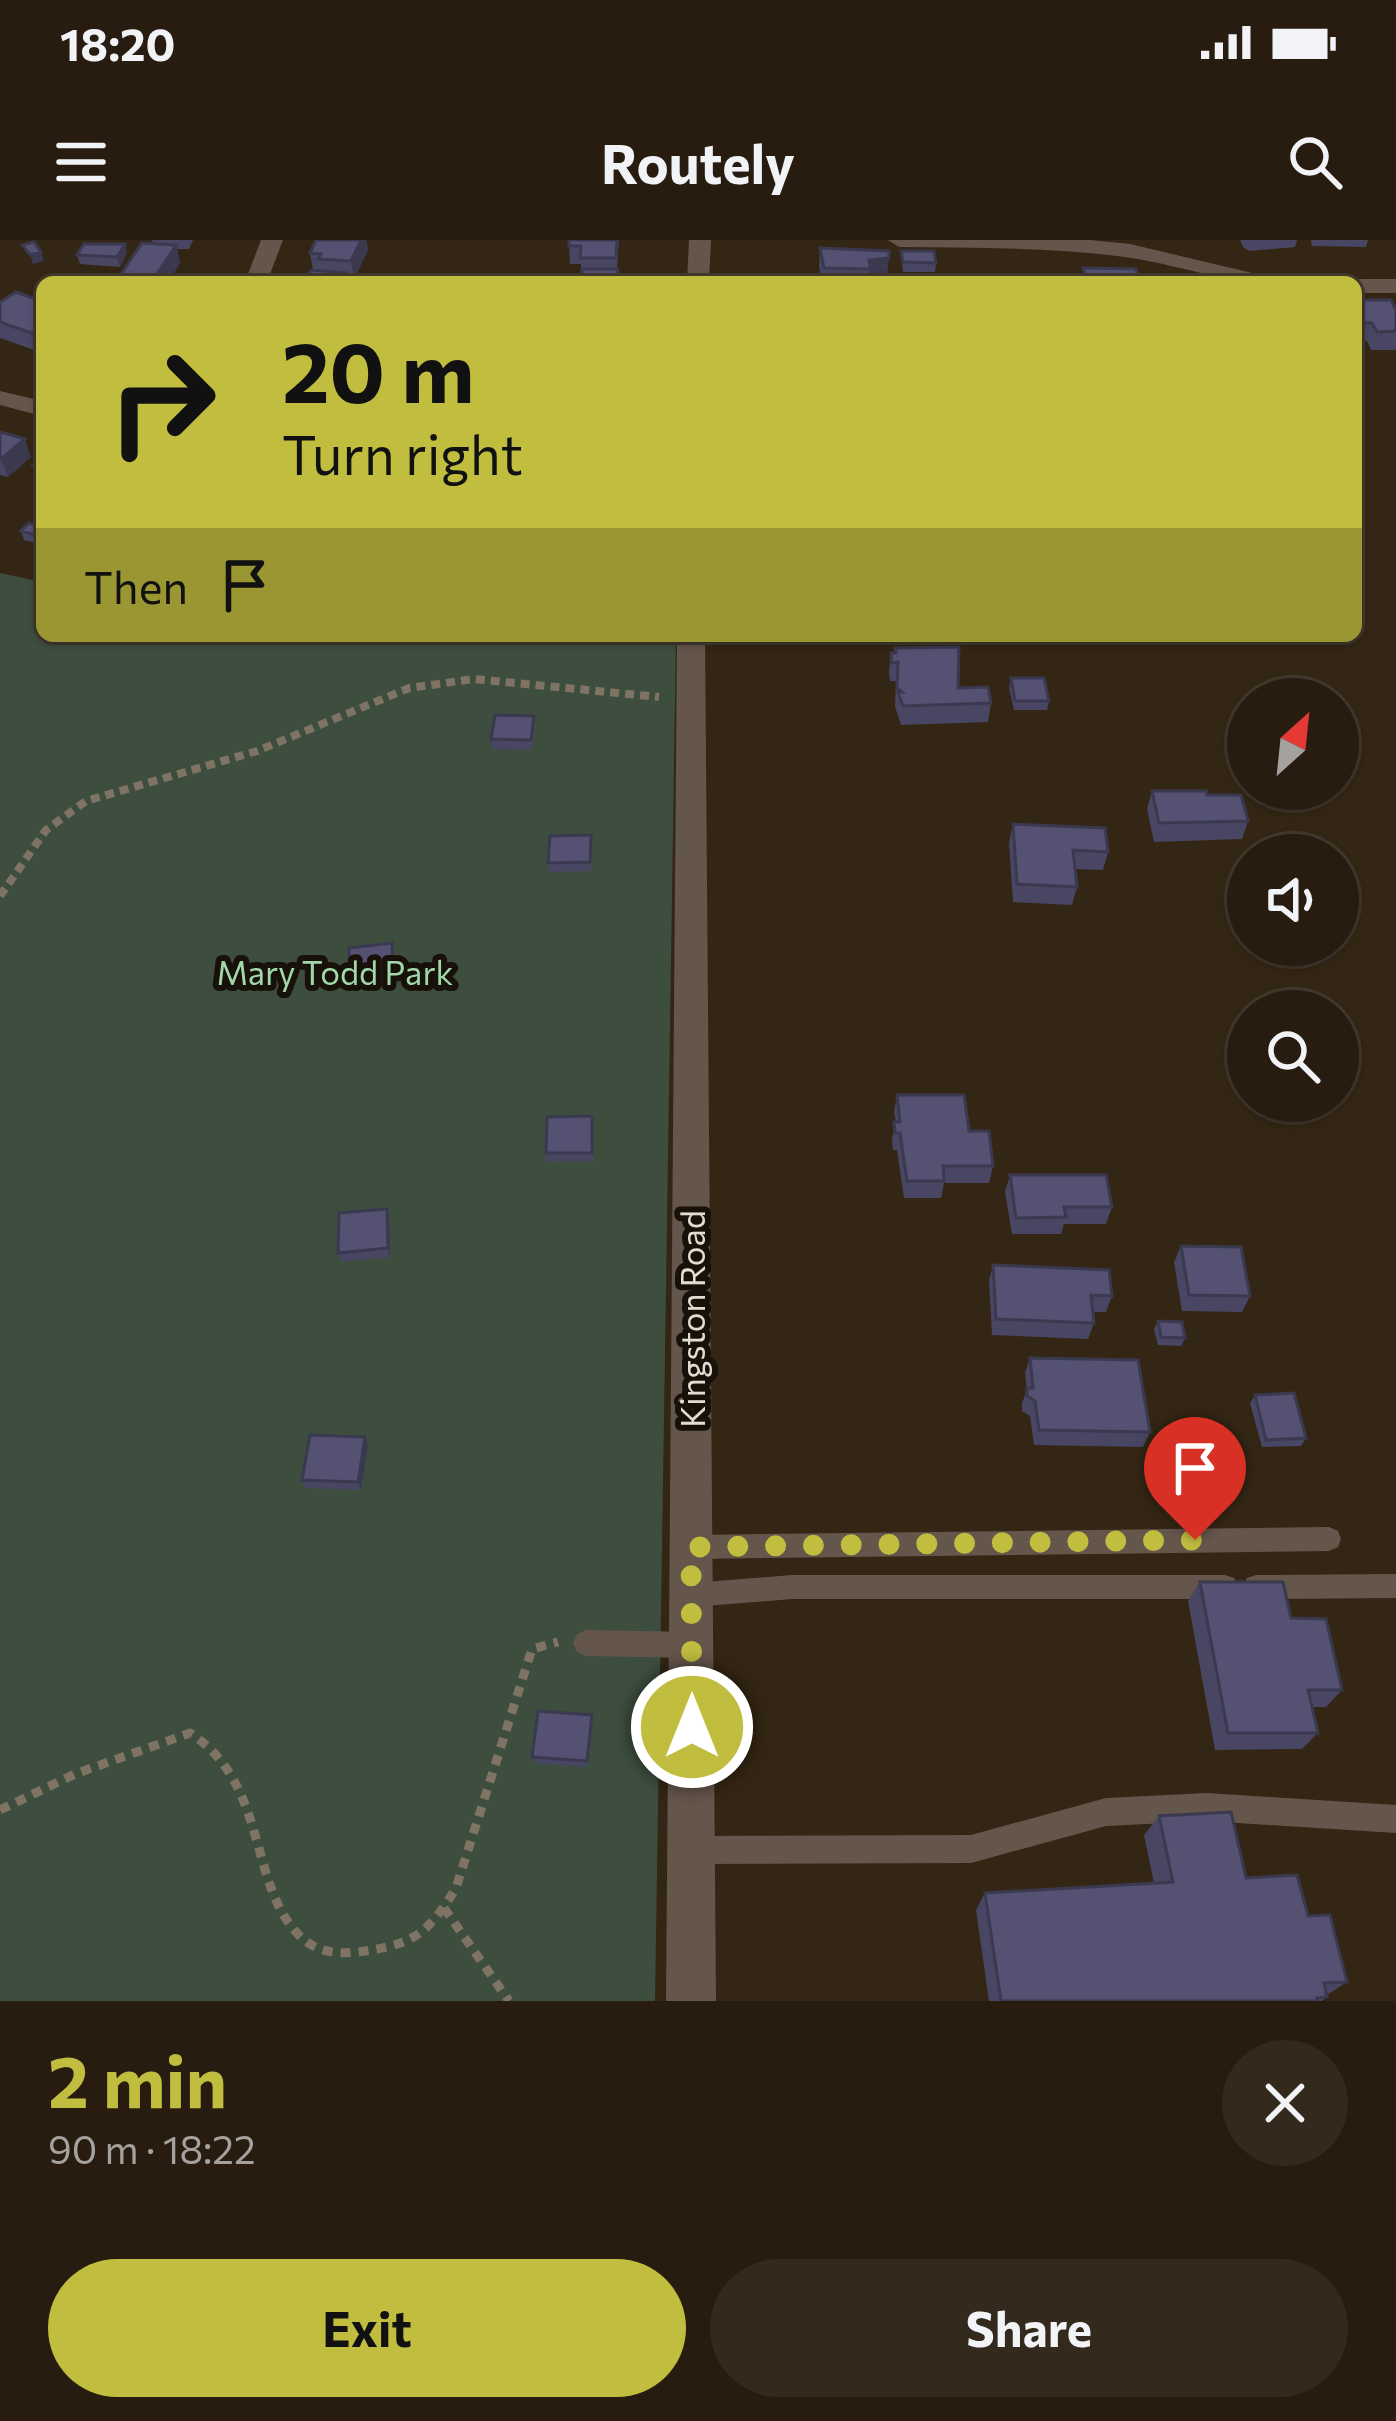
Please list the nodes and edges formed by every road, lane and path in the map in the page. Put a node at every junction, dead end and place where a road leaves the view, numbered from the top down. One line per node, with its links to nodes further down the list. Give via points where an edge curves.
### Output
1 (272, 240): 4 (street)
2 (700, 240): 5 (street)
3 (898, 240): 6 (street, via 1057,243)
4 (258, 276)
5 (698, 276)
6 (1236, 276)
7 (1362, 286): 8 (street)
8 (1396, 286)
9 (0, 398): 10 (street)
10 (36, 407)
11 (691, 642): 12 (street, Kingston Road)
12 (691, 700): 13 (path, via 474,679 410,688 257,751 62,813); 15 (street, Kingston Road)
13 (0, 896)
14 (1329, 1539): 15 (lane)
15 (691, 1547): 17 (street, Kingston Road)
16 (1396, 1586): 17 (lane)
17 (692, 1594): 19 (street, Kingston Road)
18 (586, 1643): 19 (lane); 23 (path, via 532,1648 475,1840)
19 (692, 1645): 22 (street, Kingston Road)
20 (0, 1810): 23 (path, via 190,1733 204,1737 235,1779 302,1940 322,1951 359,1952 411,1942)
21 (1396, 1820): 22 (lane, via 1207,1807 1106,1812 971,1849)
22 (691, 1850): 25 (street, Kingston Road)
23 (444, 1908): 24 (path)
24 (509, 2001)
25 (691, 2001)

